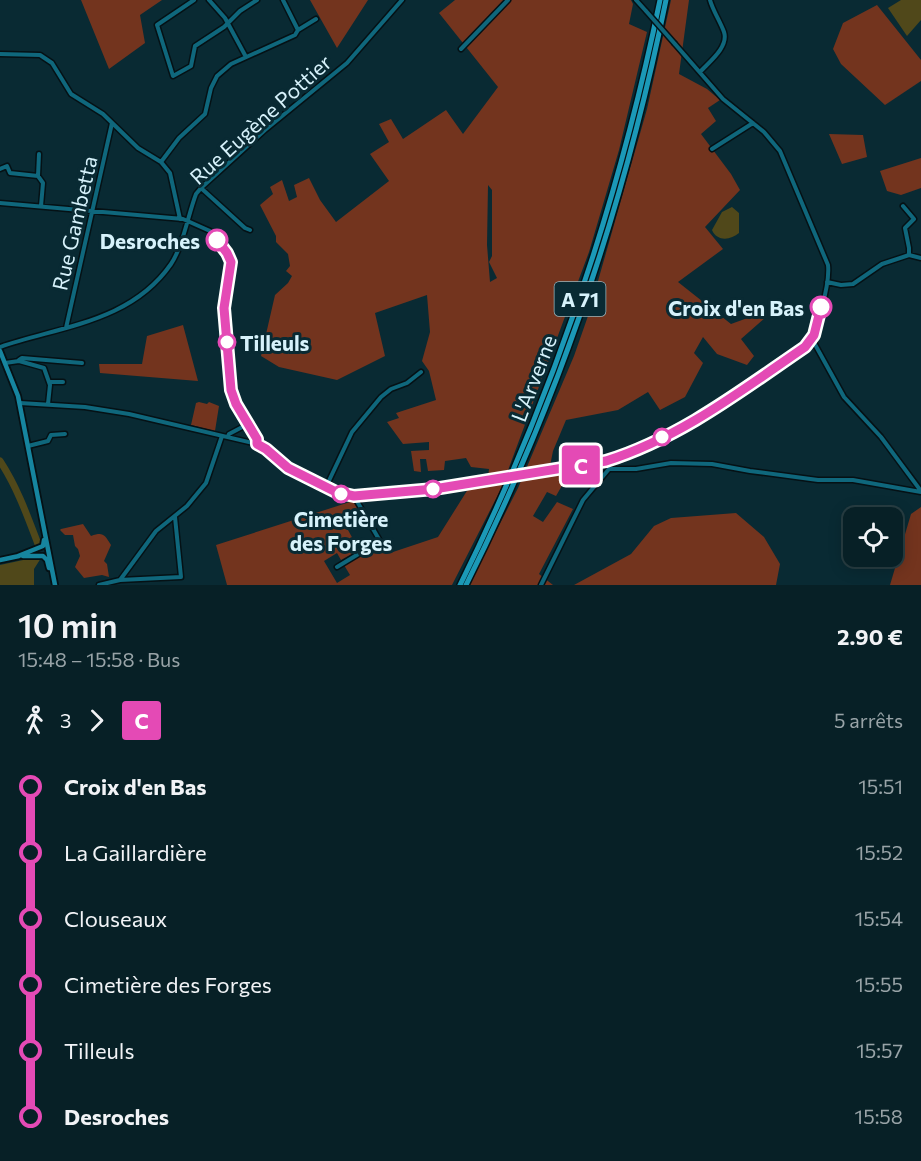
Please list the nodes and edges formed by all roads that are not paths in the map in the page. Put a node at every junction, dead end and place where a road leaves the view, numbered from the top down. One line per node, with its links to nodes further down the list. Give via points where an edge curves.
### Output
1 (194, 0): 12 (street, via 157,25 173,76 191,66 195,46)
2 (209, 0): 12 (street)
3 (257, 0): 12 (street)
4 (283, 0): 13 (street)
5 (402, 0): 25 (street, Rue Eugène Pottier, via 347,63)
6 (508, 0): 14 (street)
7 (636, 0): 17 (street, bridge)
8 (660, 0): 65 (highway, L'Arverne / A 71, via 624,157 583,290 527,438)
9 (666, 0): 66 (highway, L'Arverne / A 71, via 626,169 578,323 529,448)
10 (710, 0): 17 (street, via 725,34 722,48)
11 (316, 19): 13 (street)
12 (228, 23): 16 (street)
13 (298, 30): 16 (street, via 295,35)
14 (461, 48)
15 (0, 54): 18 (street, via 40,55 52,63 72,94)
16 (246, 57): 22 (street, via 217,76 205,114)
17 (700, 72): 19 (street, via 723,99)
18 (112, 123): 22 (street, via 138,148); 29 (street, Rue Gambetta)
19 (753, 123): 20 (street); 35 (street, via 780,151 826,258)
20 (712, 149)
21 (39, 154): 24 (street)
22 (161, 162): 30 (street, via 170,173)
23 (0, 169): 24 (street, via 7,166 10,173)
24 (38, 176): 27 (street, via 43,183)
25 (201, 188): 31 (street, Rue Eugène Pottier); 32 (street)
26 (0, 203): 27 (street)
27 (41, 206): 29 (street)
28 (903, 206): 33 (street, via 914,219 904,228)
29 (92, 211): 30 (street); 36 (street, Rue Gambetta)
30 (180, 219): 31 (street)
31 (187, 220): 36 (street, Rue Eugène Pottier, via 171,264 146,291 118,310); 47 (street, via 210,231 231,262 224,308 231,390)
32 (250, 230)
33 (909, 255): 34 (street); 35 (street, via 882,264 853,284)
34 (921, 258)
35 (827, 282): 37 (street)
36 (66, 329): 38 (street, Rue Eugène Pottier)
37 (812, 339): 52 (street, via 696,421); 55 (street, via 844,397 881,437)
38 (0, 349): 40 (main road)
39 (19, 361): 40 (street); 41 (street, via 22,358); 43 (street, via 44,368)
40 (5, 363): 45 (main road)
41 (82, 363)
42 (421, 372): 54 (street, via 381,397 352,432)
43 (49, 382): 44 (street); 46 (street)
44 (63, 382)
45 (20, 403): 46 (street); 51 (main road)
46 (48, 404): 49 (street, via 129,414)
47 (248, 424): 49 (street); 50 (street)
48 (65, 434): 51 (street, via 51,435 48,441)
49 (225, 436): 50 (street); 57 (street, via 206,483)
50 (257, 444): 54 (street, via 288,468)
51 (28, 446): 58 (main road, via 43,523)
52 (606, 461): 53 (street); 56 (street, bridge, via 434,489)
53 (609, 469): 55 (street, via 712,464); 67 (street, via 584,500)
54 (326, 487): 56 (street)
55 (921, 491)
56 (354, 496): 60 (street, via 380,541)
57 (174, 516): 62 (street, via 156,531); 62 (street, via 181,577)
58 (41, 550): 59 (main road); 61 (main road); 61 (main road)
59 (0, 560)
60 (337, 567)
61 (53, 574): 63 (main road)
62 (120, 580): 64 (street)
63 (55, 585)
64 (99, 585)
65 (460, 585)
66 (466, 585)
67 (541, 585)

